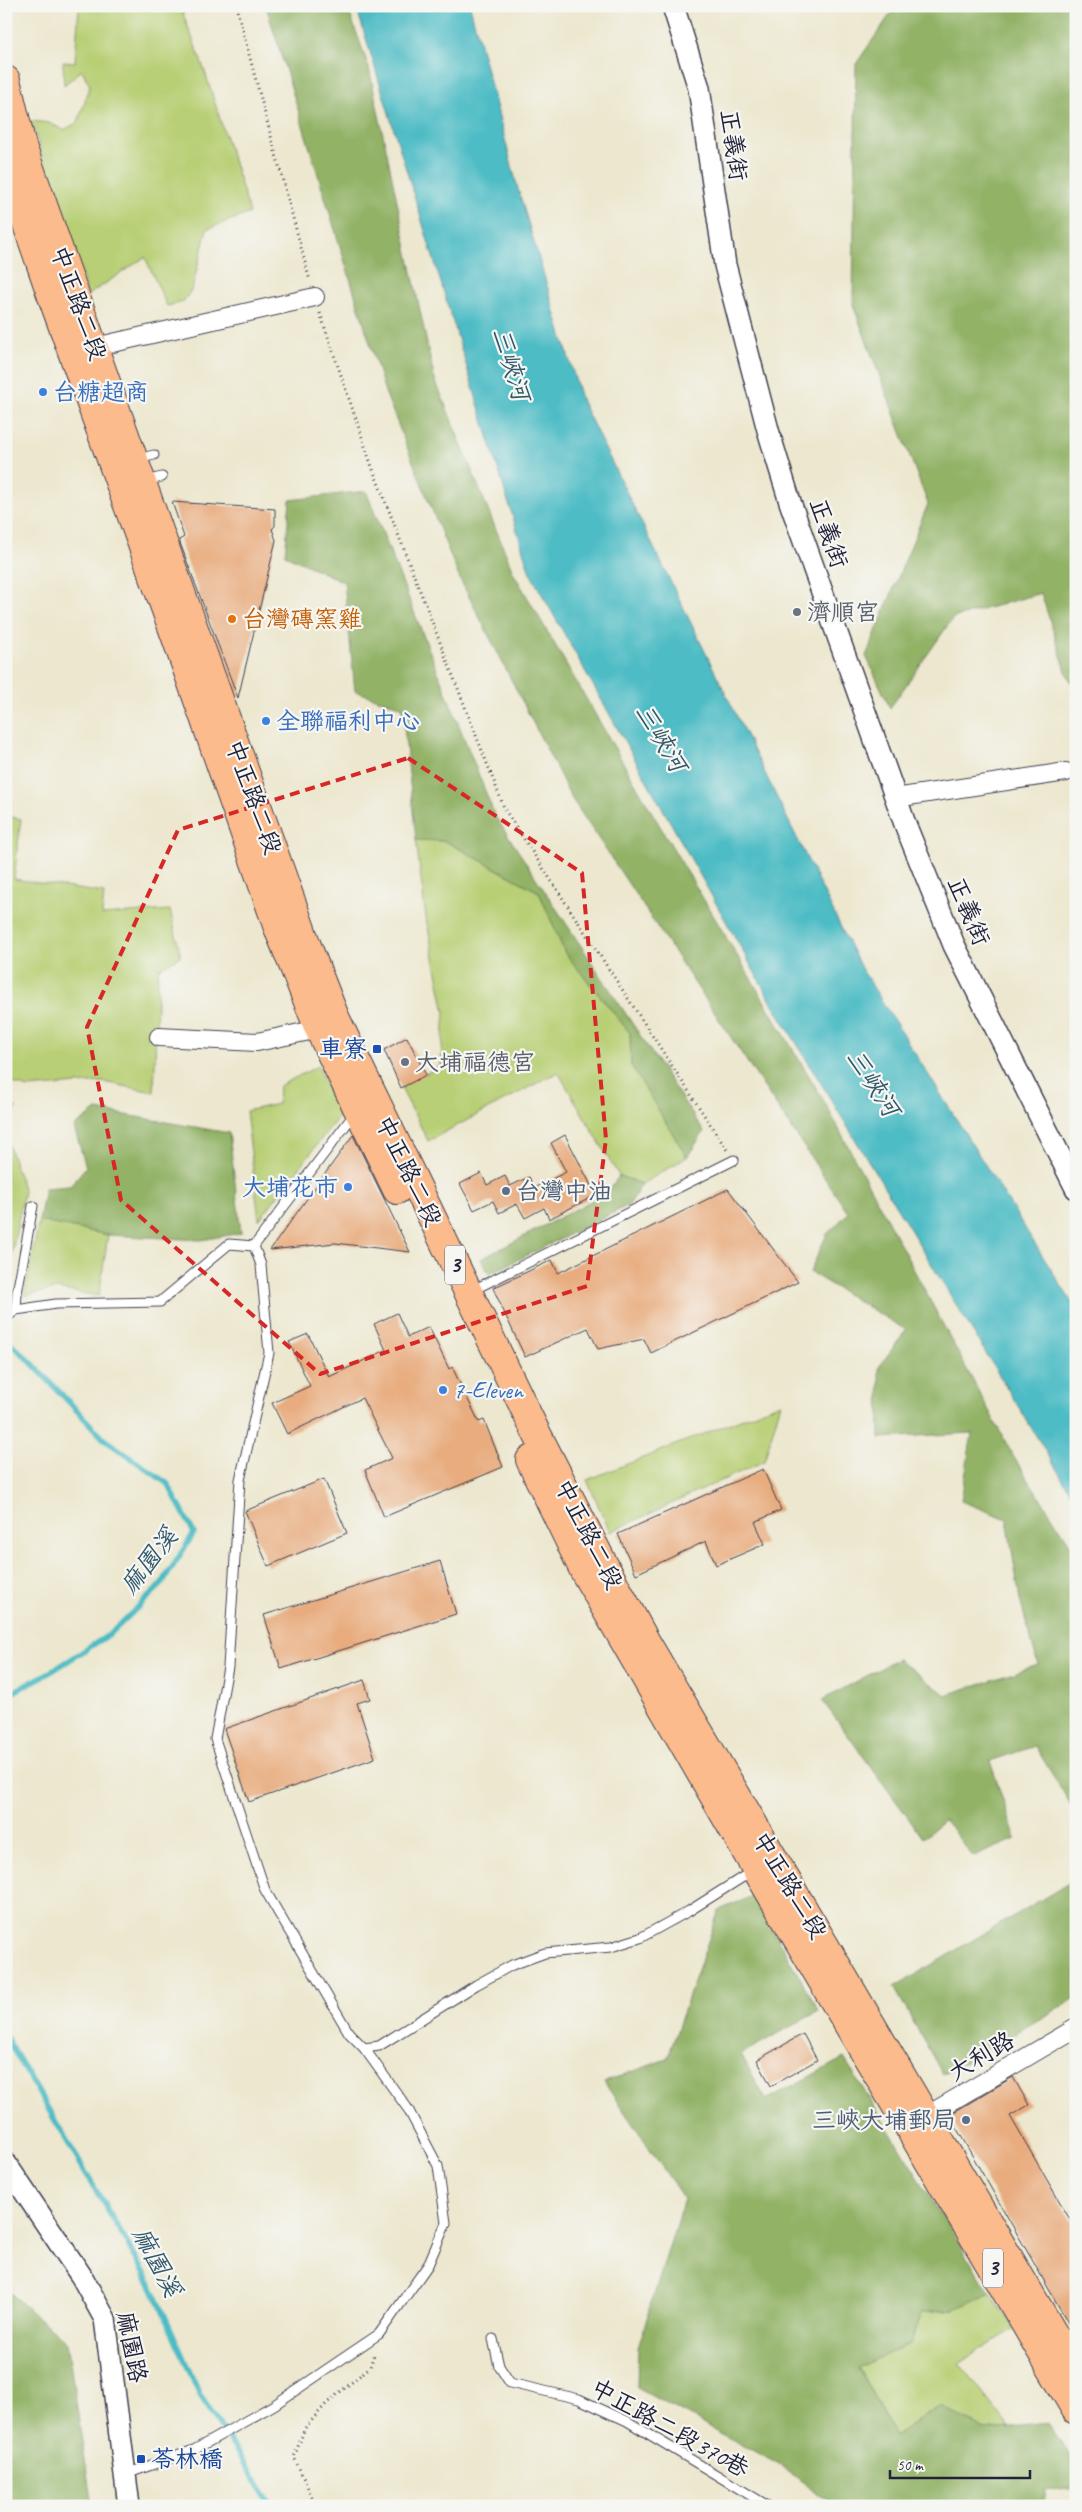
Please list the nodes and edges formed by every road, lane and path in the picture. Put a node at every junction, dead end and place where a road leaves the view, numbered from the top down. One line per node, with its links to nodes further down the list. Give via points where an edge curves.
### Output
1 (236, 6): 5 (path)
2 (673, 6): 8 (street, 正義街, via 699,88 725,265 768,430 790,502)
3 (6, 80): 6 (main road, 中正路二段 / 3, via 22,146)
4 (6, 164): 9 (main road, 中正路二段 / 3, via 278,928)
5 (315, 297): 6 (street); 12 (path, via 372,467 505,810)
6 (95, 347): 16 (main road, 中正路二段 / 3, via 148,468 306,943 335,1018)
7 (1066, 772): 8 (street)
8 (895, 798): 13 (street, 正義街, via 954,946)
9 (319, 1029): 10 (street, via 257,1042); 11 (main road, 中正路二段 / 3)
10 (159, 1038)
11 (358, 1109): 15 (lane); 19 (main road, 中正路二段 / 3, via 585,1573)
12 (734, 1160): 16 (lane)
13 (1076, 1188)
14 (33, 1206): 17 (lane, via 16,1293)
15 (254, 1246): 17 (lane, via 229,1244 160,1302 56,1304); 21 (lane, via 261,1265 269,1353 240,1480 228,1667 215,1740 265,1890 349,2033)
16 (468, 1292): 22 (main road, 中正路二段 / 3, via 533,1426 645,1640)
17 (16, 1310): 18 (lane)
18 (6, 1318)
19 (756, 1869): 21 (lane, via 640,1938 611,1947 545,1953 512,1965 379,2046); 22 (main road, 中正路二段 / 3)
20 (1076, 2028): 22 (street, 大利路)
21 (364, 2048): 24 (lane, via 408,2109 438,2166 446,2223 428,2265)
22 (918, 2121): 25 (main road, 中正路二段 / 3); 28 (main road, 中正路二段 / 3)
23 (6, 2164): 29 (street, 麻園路, via 82,2277 105,2319)
24 (379, 2334): 29 (lane, via 274,2405 194,2450); 31 (path, via 370,2367 327,2403 305,2428 294,2457)
25 (1068, 2336): 27 (main road, 中正路二段 / 3)
26 (493, 2339): 32 (lane, 中正路二段370巷, via 498,2366 510,2382 579,2399 627,2421)
27 (1076, 2372)
28 (1076, 2410)
29 (125, 2474): 30 (street, 麻園路)
30 (129, 2506)
31 (316, 2506)
32 (768, 2506)

